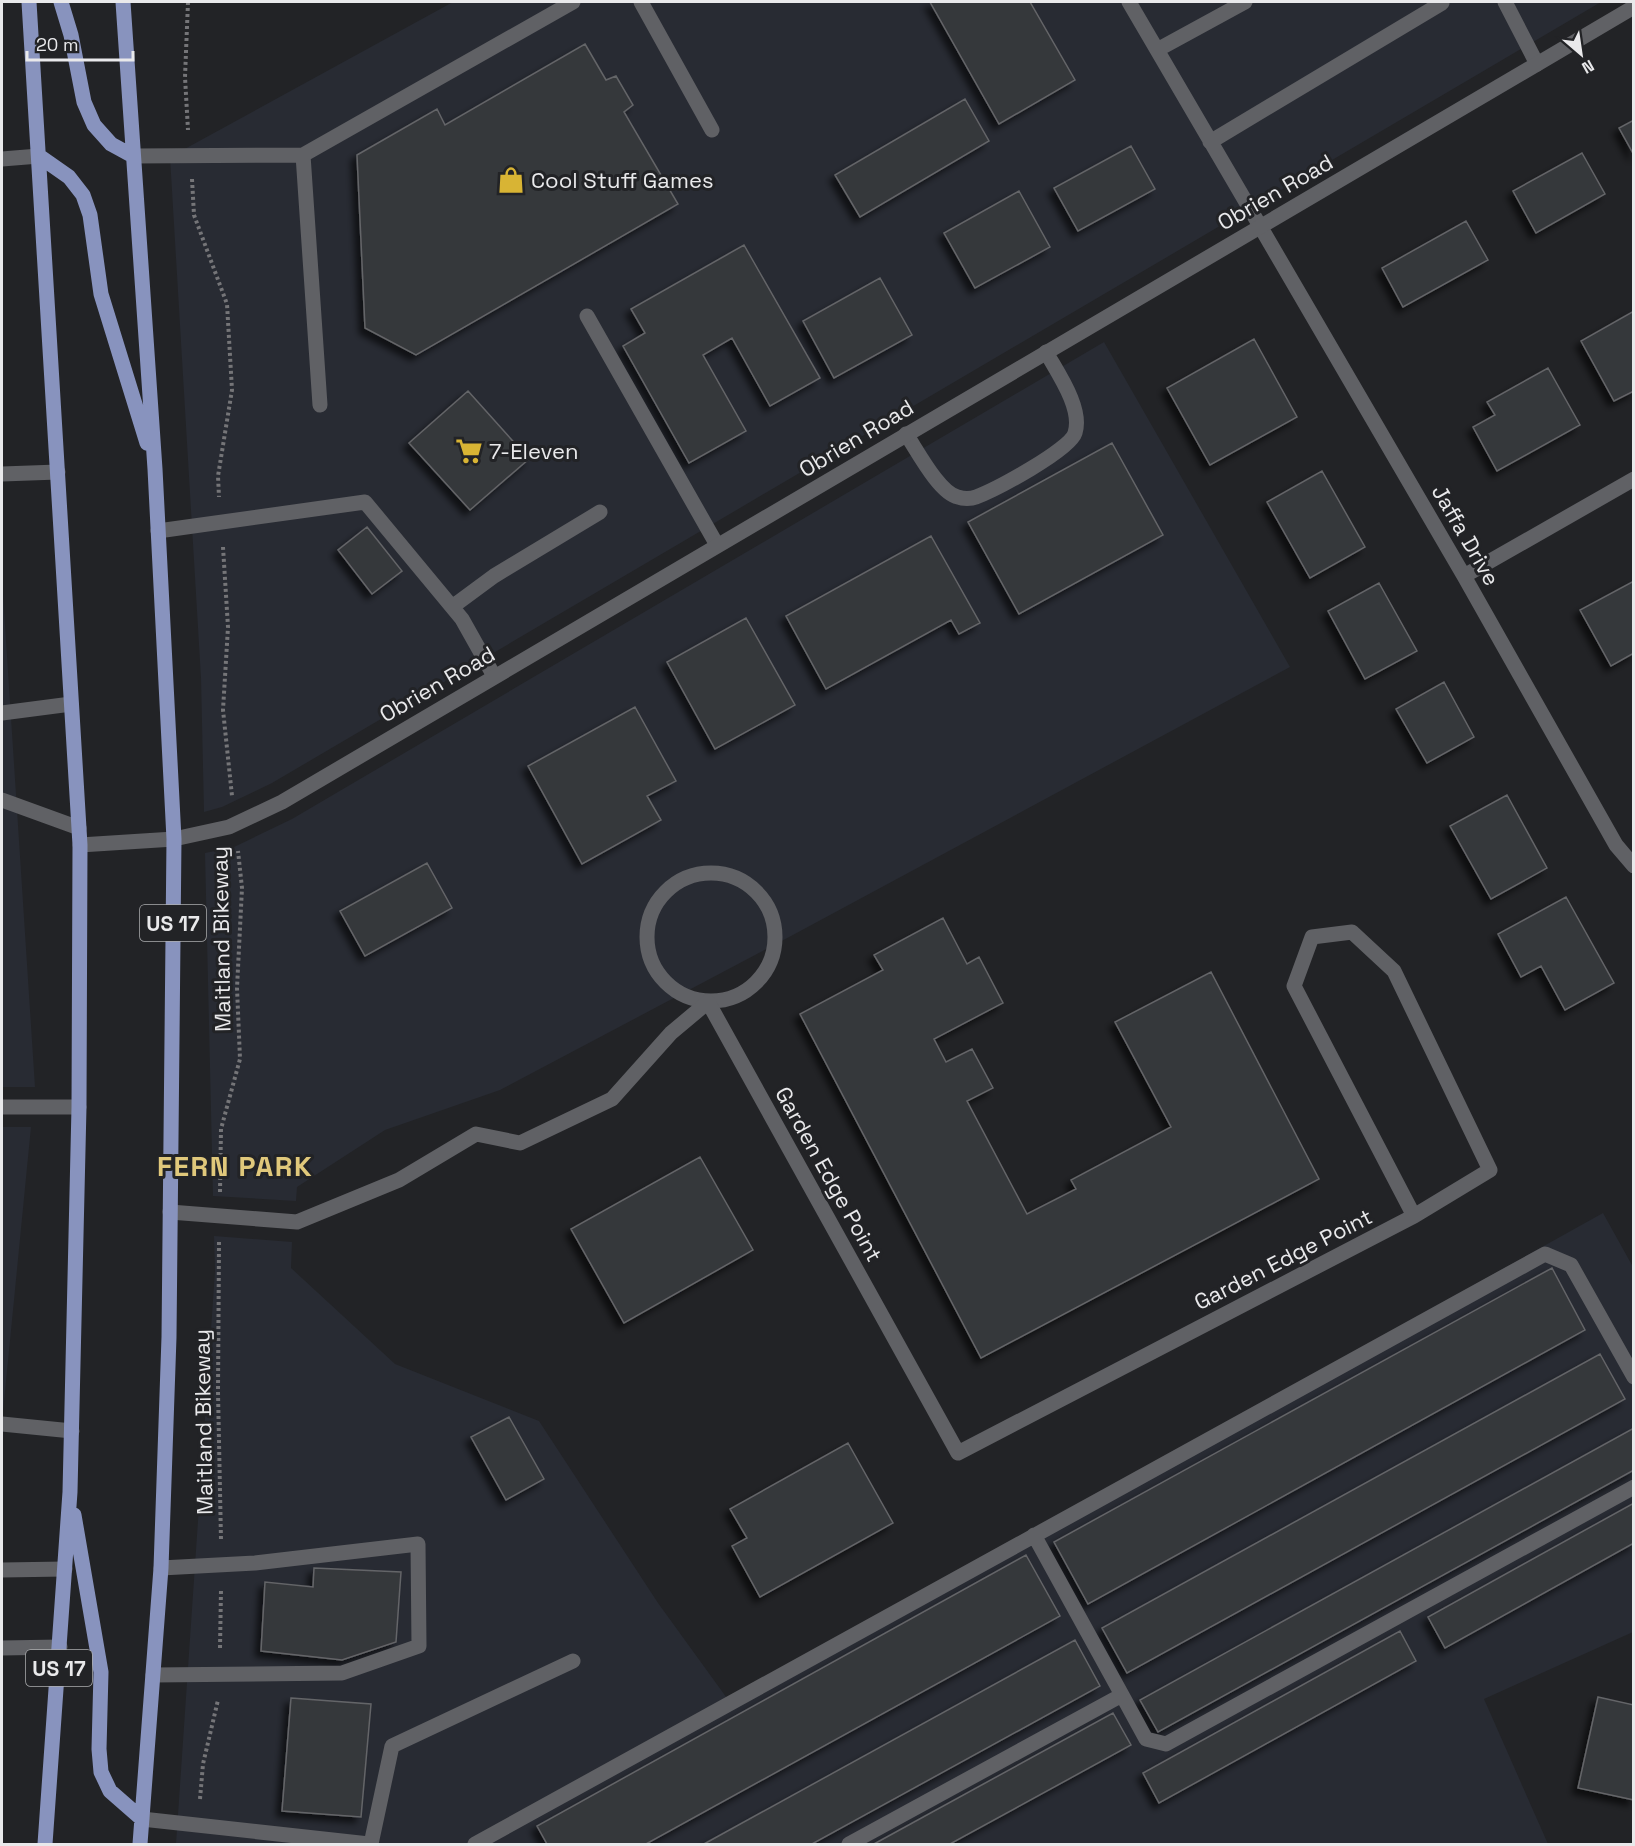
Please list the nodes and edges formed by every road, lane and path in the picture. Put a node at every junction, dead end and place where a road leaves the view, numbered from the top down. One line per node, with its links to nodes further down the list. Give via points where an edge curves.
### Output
1 (29, 2): 17 (main road, US 17)
2 (61, 2): 18 (main road, via 84,102 94,125 111,144)
3 (123, 2): 18 (main road, US 17)
4 (188, 2): 19 (path, Maitland Bikeway, via 185,77)
5 (573, 2): 16 (street)
6 (641, 2): 14 (street)
7 (1129, 2): 12 (street, Jaffa Drive)
8 (1245, 2): 12 (street)
9 (1442, 2): 15 (street)
10 (1505, 2): 13 (street)
11 (1634, 7): 13 (street, Obrien Road)
12 (1157, 50): 15 (street, Jaffa Drive)
13 (1537, 64): 21 (street, Obrien Road)
14 (712, 130)
15 (1210, 142): 21 (street, Jaffa Drive)
16 (303, 155): 19 (street); 24 (street)
17 (39, 156): 20 (street); 26 (main road, via 69,177 83,195 90,215 101,294); 27 (main road, US 17)
18 (134, 156): 19 (street); 26 (main road, US 17)
19 (190, 156): 31 (path, Maitland Bikeway, via 194,215 227,304 232,390 218,476)
20 (2, 159)
21 (1260, 226): 23 (street, Obrien Road); 34 (street, Jaffa Drive)
22 (587, 316): 33 (street)
23 (1046, 352): 25 (street, Obrien Road); 25 (street, via 1072,400 1076,419 1075,433 1047,459 974,498 957,497 946,491)
24 (320, 405)
25 (906, 434): 33 (street, Obrien Road)
26 (155, 469): 32 (main road, US 17)
27 (58, 472): 28 (street); 37 (main road, US 17)
28 (2, 474)
29 (1634, 479): 34 (street)
30 (600, 512): 35 (street, via 494,576)
31 (221, 523): 32 (street); 35 (street, via 365,502); 40 (path, Maitland Bikeway, via 228,627 223,711)
32 (158, 531): 42 (main road, US 17)
33 (717, 546): 36 (street, Obrien Road)
34 (1464, 576): 44 (street, Jaffa Drive, via 1616,845)
35 (452, 607): 36 (street)
36 (494, 676): 40 (street, Obrien Road, via 282,802)
37 (72, 704): 38 (street); 41 (main road, US 17)
38 (2, 713)
39 (2, 800): 41 (street)
40 (236, 824): 42 (street, Obrien Road); 49 (path, Maitland Bikeway, via 242,888 237,988 240,1059 221,1129)
41 (79, 828): 43 (main road, US 17)
42 (174, 839): 43 (street, Obrien Road); 48 (main road, US 17)
43 (80, 844): 47 (main road, US 17)
44 (1634, 866)
45 (708, 1002): 45 (street, via 730,999 749,990 774,955 776,933 771,912 759,894 742,880 722,873 690,877 664,893 652,911 647,931 648,952 656,972 669,987 688,998); 49 (street, via 671,1033 612,1099 520,1143 476,1134 399,1180 297,1222); 50 (street, Garden Edge Point, via 957,1453)
46 (2, 1107): 47 (street)
47 (79, 1107): 53 (main road, US 17)
48 (170, 1212): 49 (street); 58 (main road, US 17)
49 (220, 1216): 57 (path, Maitland Bikeway)
50 (1414, 1216): 50 (street, Garden Edge Point, via 1490,1170 1394,971 1352,932 1312,937 1294,986)
51 (1634, 1377): 56 (street, via 1570,1265 1545,1254)
52 (2, 1424): 53 (street)
53 (72, 1431): 55 (main road, US 17)
54 (1634, 1487): 66 (street, via 1166,1744 1146,1739)
55 (70, 1491): 59 (main road, US 17); 67 (main road, via 101,1672 101,1772 110,1791)
56 (1034, 1535): 66 (street); 72 (street)
57 (221, 1565): 58 (street); 65 (path, Maitland Bikeway); 65 (street, via 418,1544 418,1646 342,1673)
58 (161, 1568): 64 (main road, US 17)
59 (65, 1569): 60 (street); 61 (main road, US 17)
60 (2, 1570)
61 (60, 1647): 62 (street); 69 (main road, US 17)
62 (2, 1648)
63 (573, 1661): 71 (street, via 392,1746)
64 (153, 1675): 65 (street); 67 (main road, US 17)
65 (220, 1675): 68 (path, Maitland Bikeway, via 220,1694 203,1764)
66 (1122, 1695): 73 (street)
67 (142, 1819): 68 (street); 70 (main road, US 17)
68 (198, 1825): 71 (street)
69 (45, 1845)
70 (140, 1845)
71 (370, 1845)
72 (475, 1845)
73 (849, 1845)

